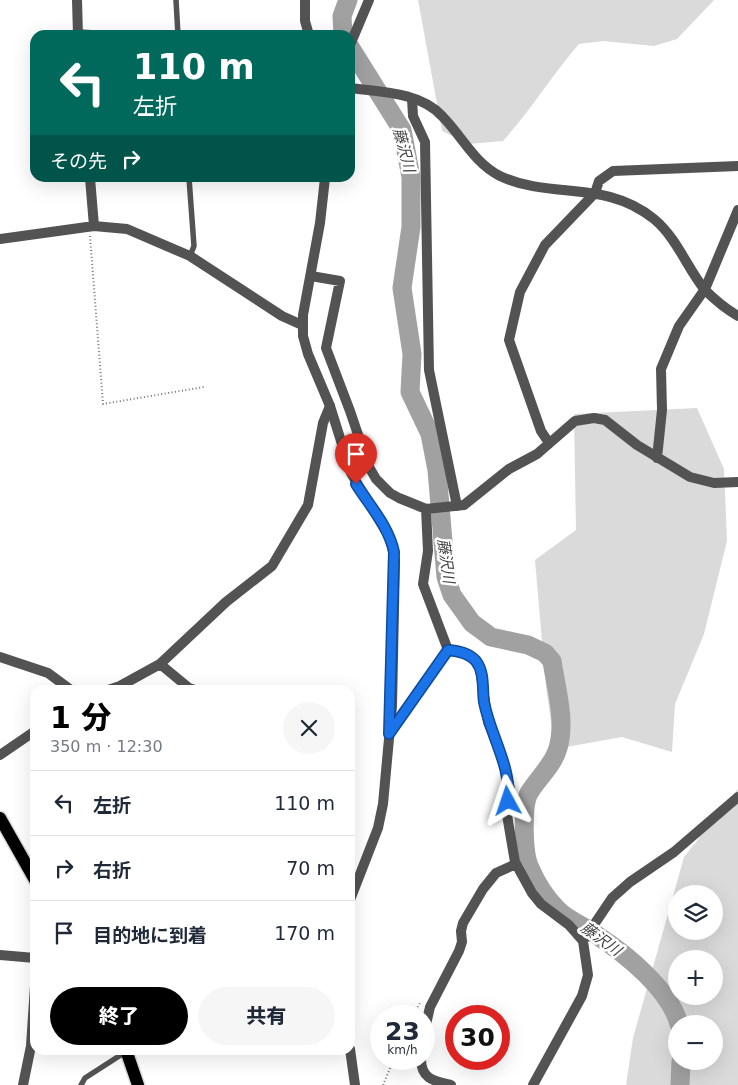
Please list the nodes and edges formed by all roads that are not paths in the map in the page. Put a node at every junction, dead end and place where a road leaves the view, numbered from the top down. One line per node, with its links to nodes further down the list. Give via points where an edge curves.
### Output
1 (77, 0): 5 (street)
2 (176, 0): 6 (lane)
3 (305, 0): 7 (street)
4 (369, 0): 8 (street)
5 (78, 30)
6 (178, 30)
7 (308, 30)
8 (355, 33)
9 (355, 89): 10 (street)
10 (412, 99): 15 (street, via 442,115 473,155 500,175 530,185); 28 (street, via 413,116 425,142 429,370)
11 (738, 166): 15 (street, via 613,171 599,181)
12 (90, 182): 17 (street)
13 (188, 182): 19 (lane, via 194,246)
14 (324, 182): 20 (street)
15 (595, 193): 21 (street, via 631,202 656,220); 25 (street, via 545,245 532,266 520,292 510,340 541,431)
16 (738, 210): 21 (street)
17 (92, 226): 18 (street); 19 (street, via 127,229)
18 (0, 239)
19 (190, 256): 23 (street, via 282,316)
20 (311, 276): 23 (street); 29 (street, via 340,281 326,348 369,467 390,493)
21 (705, 289): 22 (street); 26 (street, via 680,326 661,369 662,410)
22 (738, 316)
23 (302, 325): 24 (street, via 308,354)
24 (330, 406): 32 (street, via 323,423 308,504 278,558 264,574 226,602); 37 (street, via 351,473 390,538 394,552)
25 (549, 443): 26 (street, via 575,421 594,418 605,420); 28 (street, via 537,454 509,469 464,505)
26 (657, 458): 27 (street, via 701,480)
27 (738, 482)
28 (455, 507): 29 (street)
29 (428, 509): 30 (street, via 428,551 423,584)
30 (448, 650): 37 (street); 41 (street, via 465,653 476,661 480,669 488,722 510,788 508,831)
31 (0, 657): 33 (street, via 48,673)
32 (160, 664): 34 (street); 35 (street)
33 (64, 685)
34 (122, 685)
35 (185, 685)
36 (30, 734): 38 (street)
37 (389, 734): 43 (street, via 378,828)
38 (0, 755)
39 (738, 797): 44 (street, via 674,852 624,888 603,910)
40 (0, 818): 42 (main road)
41 (516, 864): 44 (street, via 541,904); 47 (street, via 492,876 473,904 461,931 459,951)
42 (30, 871)
43 (355, 887)
44 (583, 941): 58 (street, via 587,983)
45 (0, 955): 46 (street)
46 (30, 958)
47 (431, 1005)
48 (30, 1052): 53 (street)
49 (119, 1055): 54 (lane, via 84,1078)
50 (129, 1055): 55 (main road)
51 (351, 1055): 56 (street)
52 (422, 1070): 57 (street, via 435,1082)
53 (24, 1085)
54 (81, 1085)
55 (138, 1085)
56 (355, 1085)
57 (451, 1085)
58 (533, 1085)

